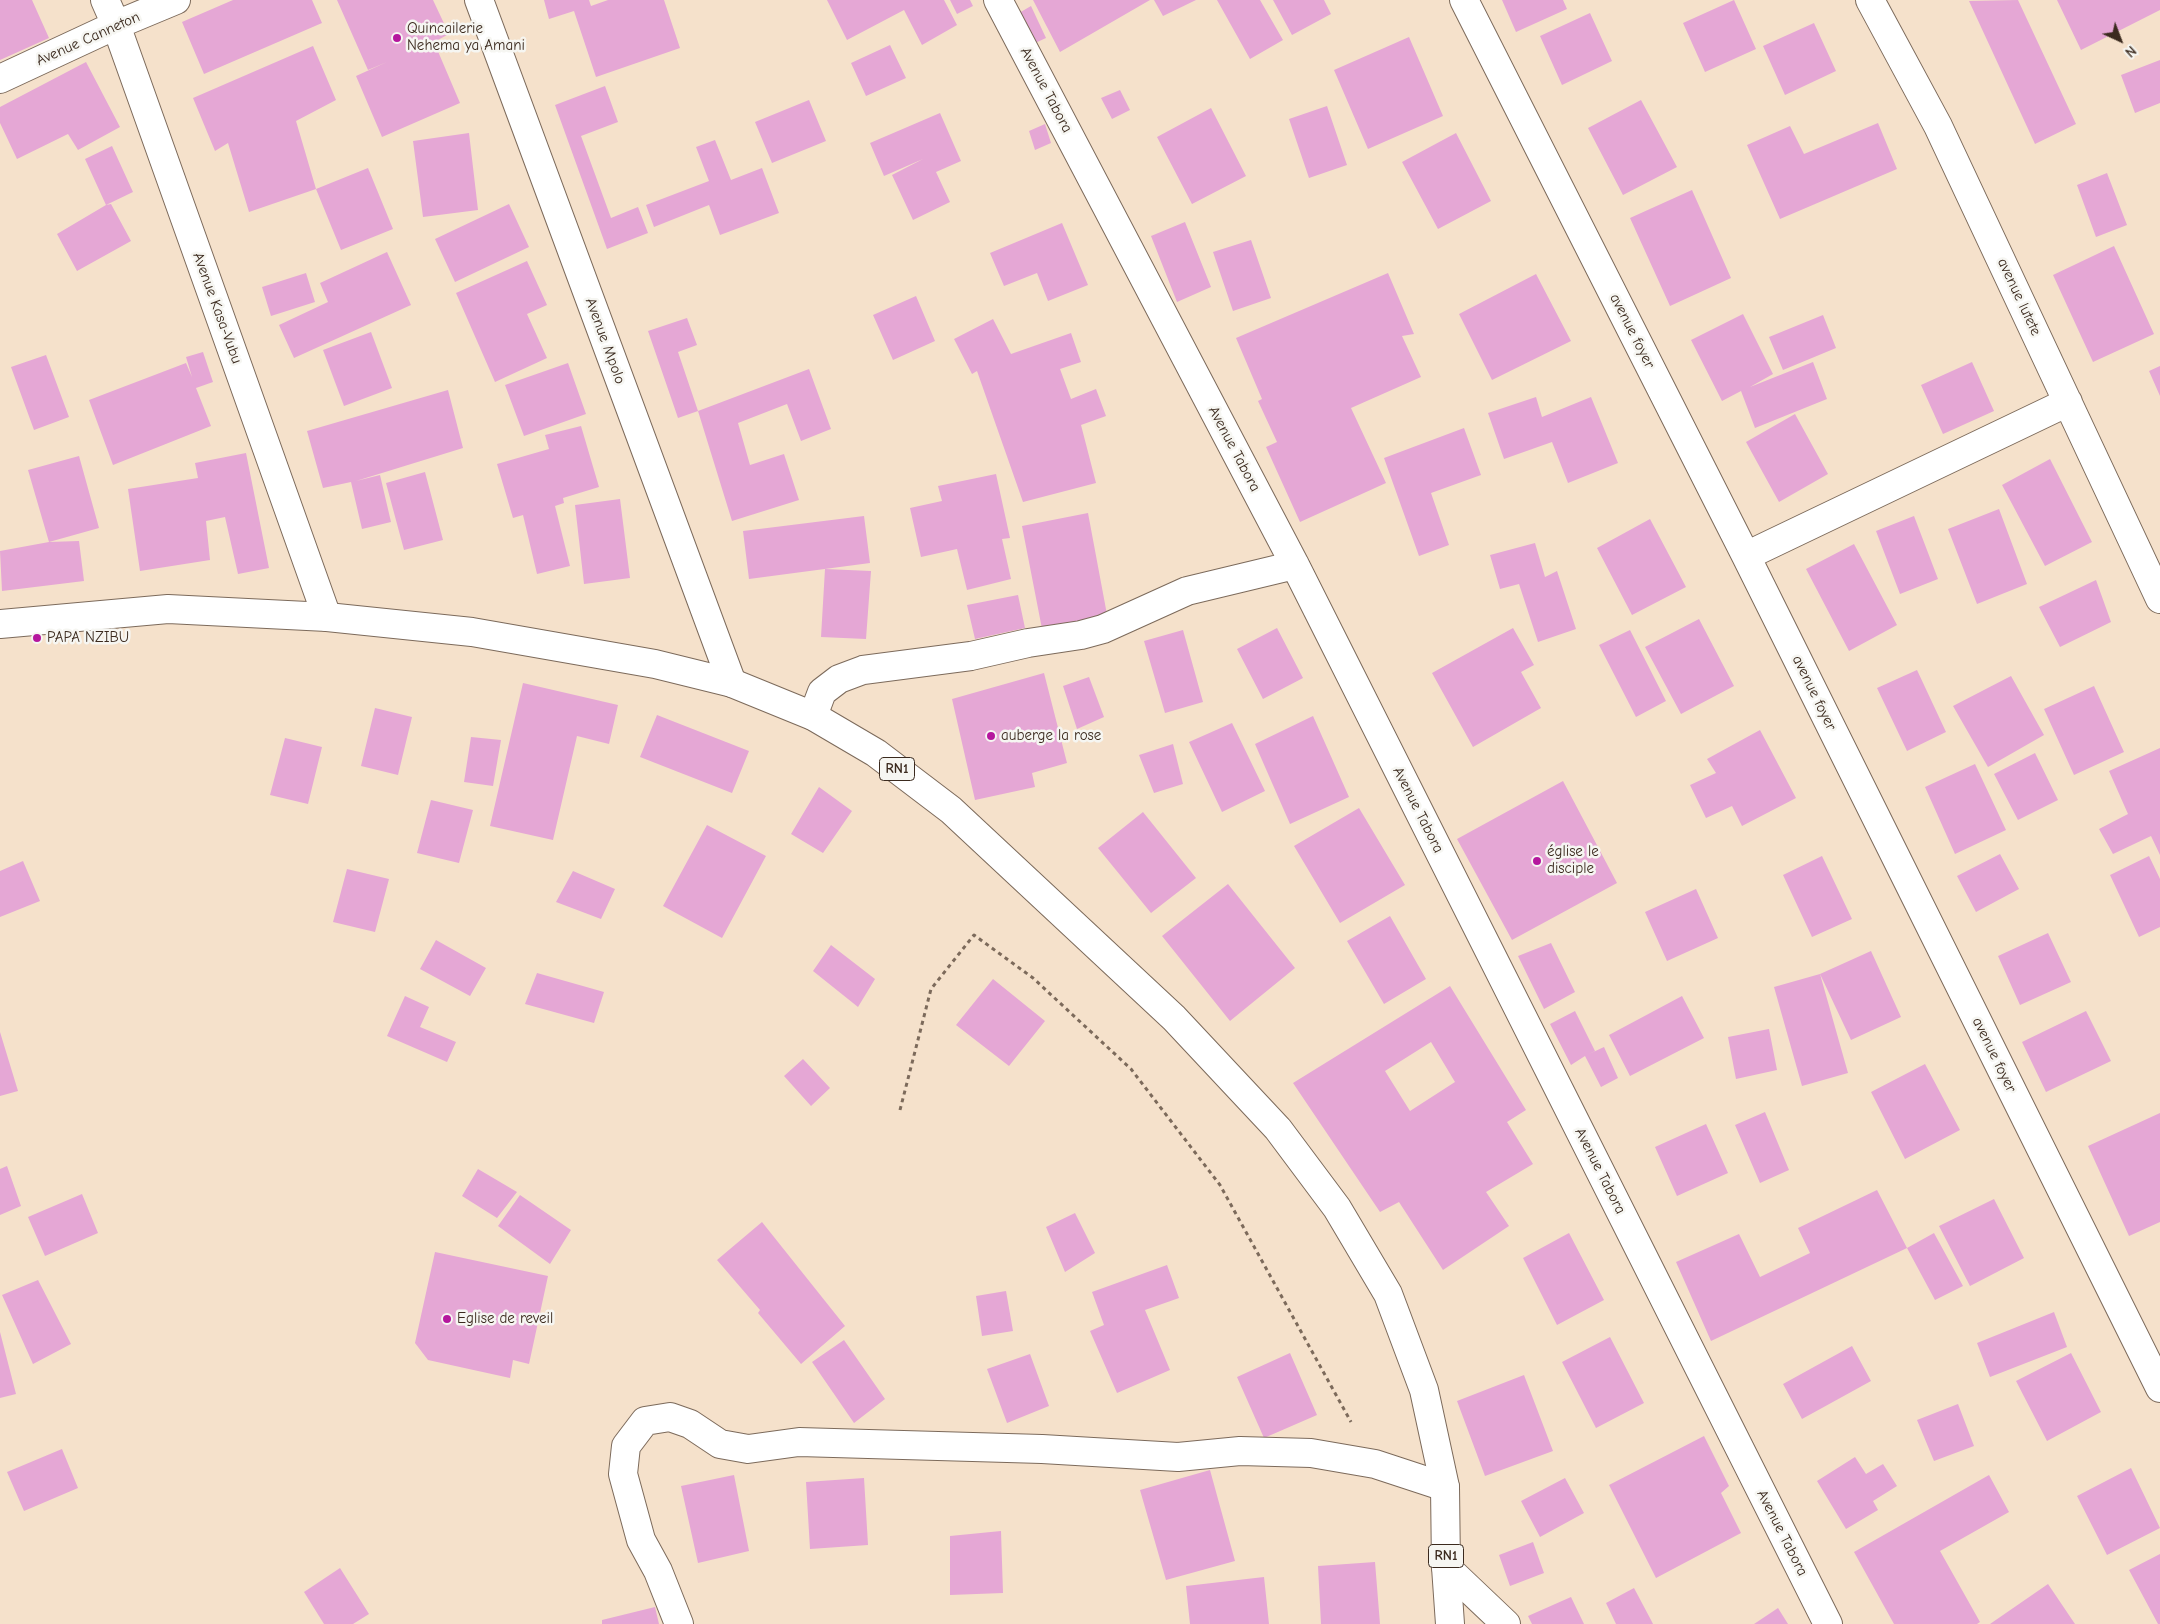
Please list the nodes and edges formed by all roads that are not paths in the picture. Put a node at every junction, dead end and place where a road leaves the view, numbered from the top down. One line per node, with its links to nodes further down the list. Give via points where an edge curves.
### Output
1 (105, 0): 7 (main road, Avenue Kasa-Vubu)
2 (176, 0): 7 (main road, Avenue Canneton)
3 (479, 0): 15 (main road, Avenue Mpolo)
4 (998, 0): 11 (main road, Avenue Tabora)
5 (1464, 0): 10 (main road, avenue foyer)
6 (1870, 0): 9 (main road, avenue lutete, via 1938,126)
7 (116, 25): 8 (main road, Avenue Canneton); 13 (main road, Avenue Kasa-Vubu)
8 (0, 79)
9 (2068, 402): 10 (main road); 12 (main road, avenue lutete)
10 (1746, 556): 17 (main road, avenue foyer)
11 (1295, 565): 16 (main road, via 1187,591 1103,629 1081,635 971,656 863,670 839,679 822,692); 23 (main road, Avenue Tabora)
12 (2160, 599)
13 (327, 618): 14 (main road, RN1, via 168,609); 15 (main road, RN1, via 472,632 655,664)
14 (0, 624)
15 (732, 683): 16 (main road, RN1)
16 (814, 716): 18 (main road, RN1, via 876,753 952,810 1174,1018 1278,1129 1336,1208 1388,1294 1424,1390)
17 (2160, 1388)
18 (1445, 1487): 19 (main road, RN1); 20 (main road, via 1375,1464 1310,1453 1240,1451 1178,1457 1042,1449 799,1442 748,1449 720,1444 690,1424 670,1417 645,1422 626,1446 623,1474 641,1540 658,1571)
19 (1446, 1567): 21 (main road, RN1); 22 (main road)
20 (679, 1624)
21 (1450, 1624)
22 (1506, 1624)
23 (1828, 1624)

